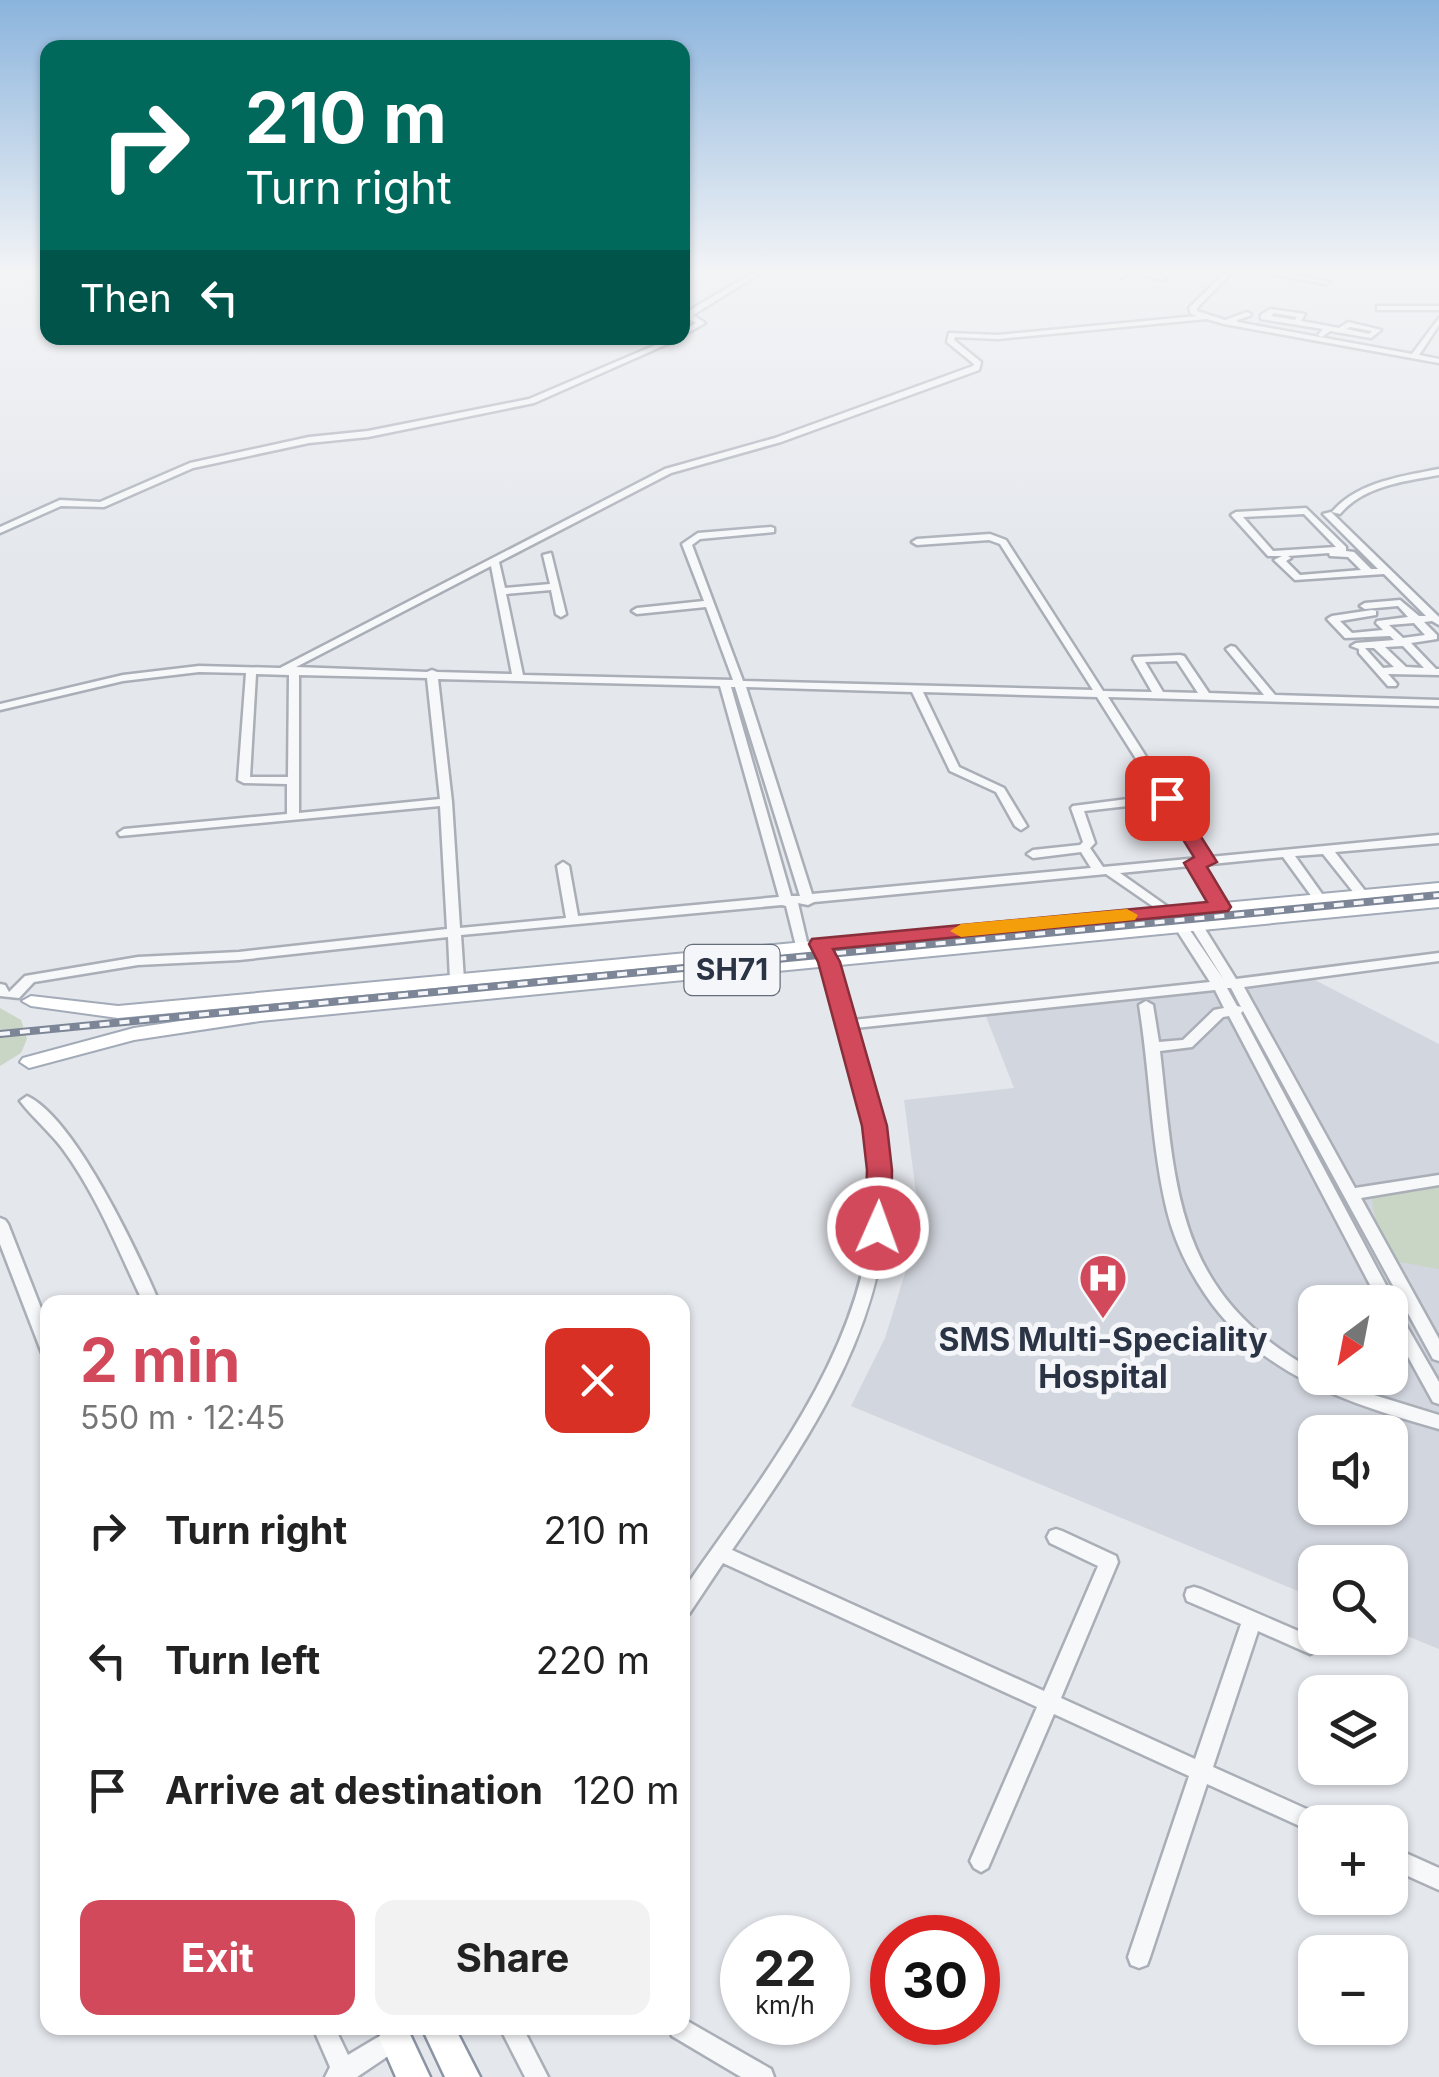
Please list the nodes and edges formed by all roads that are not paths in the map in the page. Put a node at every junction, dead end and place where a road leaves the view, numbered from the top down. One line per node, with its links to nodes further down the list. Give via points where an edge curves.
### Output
1 (600, 371): 7 (street, via 531,401 190,466 101,505 60,503)
2 (967, 371): 15 (street, via 668,472)
3 (1439, 472): 4 (street, via 1372,490)
4 (1337, 512): 5 (street, via 1328,514); 26 (street)
5 (1342, 528): 6 (street); 11 (street)
6 (1323, 529): 6 (street, via 1342,550 1277,555 1236,515 1303,510)
7 (0, 530)
8 (771, 530): 22 (street, via 689,540)
9 (917, 542): 46 (street, via 981,536 1003,542)
10 (548, 555): 20 (street)
11 (1372, 556): 13 (street); 16 (street)
12 (1304, 557): 13 (street); 19 (street); 19 (street, via 1278,560 1295,578)
13 (1354, 558): 17 (street)
14 (1326, 561): 18 (street)
15 (495, 563): 21 (street); 36 (street, via 307,654)
16 (1387, 571): 17 (street); 26 (street)
17 (1369, 572): 18 (street)
18 (1340, 575): 19 (street)
19 (1324, 577)
20 (555, 586): 21 (street); 25 (street)
21 (501, 591): 41 (street)
22 (708, 604): 23 (street); 43 (street)
23 (636, 611)
24 (1372, 613): 27 (street, via 1365,605 1398,602); 28 (street); 29 (street, via 1332,619 1349,636)
25 (561, 614)
26 (1438, 617): 27 (street)
27 (1417, 620): 28 (street); 29 (street, via 1434,638 1403,641)
28 (1382, 622): 29 (street)
29 (1392, 633)
30 (1429, 641): 31 (street)
31 (1406, 643): 32 (street); 39 (street)
32 (1378, 645): 33 (street); 38 (street)
33 (1359, 648): 37 (street)
34 (1231, 649): 49 (street)
35 (251, 670): 36 (street); 51 (street, via 152,673); 52 (street, via 244,780)
36 (289, 670): 40 (street); 52 (street)
37 (1380, 670): 38 (street); 44 (street)
38 (1402, 670): 39 (street)
39 (1436, 672)
40 (432, 673): 41 (street); 54 (street)
41 (518, 676): 42 (street)
42 (724, 682): 43 (street); 70 (street)
43 (738, 682): 45 (street); 69 (street)
44 (1392, 684)
45 (916, 688): 46 (street); 56 (street, via 954,768 1000,790)
46 (1103, 693): 47 (street); 53 (street)
47 (1159, 695): 48 (street); 48 (street, via 1138,659 1180,658)
48 (1205, 696): 49 (street)
49 (1272, 698): 50 (street)
50 (1439, 703)
51 (0, 707)
52 (293, 781): 55 (street)
53 (1167, 798): 59 (street, via 1077,808 1089,843); 63 (street)
54 (446, 802): 55 (street); 76 (street)
55 (293, 817): 57 (street)
56 (1020, 826)
57 (124, 834)
58 (1439, 840): 60 (street)
59 (1084, 848): 61 (street); 65 (street)
60 (1327, 850): 62 (street); 67 (street)
61 (1033, 854)
62 (1287, 854): 63 (street); 68 (street)
63 (1200, 862): 65 (street); 72 (street)
64 (564, 866): 74 (street)
65 (1105, 872): 69 (street); 73 (street)
66 (1439, 888): 67 (main road, SH71)
67 (1362, 894): 68 (main road, SH71)
68 (1319, 898): 72 (main road, SH71)
69 (808, 900): 70 (street)
70 (789, 902): 74 (street); 77 (street)
71 (1439, 902): 75 (main road, SH71)
72 (1220, 907): 73 (main road, SH71)
73 (1167, 912): 77 (main road, SH71)
74 (573, 920): 76 (street)
75 (1188, 925): 79 (main road, SH71); 81 (street)
76 (454, 932): 80 (street); 82 (street, via 65,971 30,979)
77 (810, 945): 79 (street); 80 (main road, SH71)
78 (1439, 957): 81 (street)
79 (829, 962): 85 (street); 87 (main road, SH71, via 241,1018 134,1034)
80 (457, 980): 82 (main road, SH71, via 118,1012)
81 (1229, 984): 84 (street); 85 (street)
82 (12, 994)
83 (1146, 1004): 86 (street)
84 (1240, 1010): 86 (street, via 1219,1012 1188,1044); 90 (street); 92 (street)
85 (846, 1025): 102 (street, via 880,1170 871,1272 849,1348)
86 (1152, 1047): 100 (street, via 1179,1226 1230,1316 1296,1372)
87 (29, 1062)
88 (26, 1101): 94 (street, via 84,1165)
89 (1439, 1180): 90 (street)
90 (1350, 1194): 93 (street)
91 (0, 1224): 96 (street)
92 (1378, 1285)
93 (1400, 1285)
94 (148, 1295)
95 (1408, 1300): 98 (street)
96 (40, 1327)
97 (1408, 1341): 99 (street)
98 (1439, 1354)
99 (1439, 1397)
100 (1439, 1422)
101 (1056, 1537): 107 (street, via 1109,1562)
102 (719, 1553): 104 (street); 107 (street)
103 (1194, 1595): 105 (street)
104 (690, 1596)
105 (1252, 1620): 106 (street); 108 (street)
106 (1298, 1640)
107 (1050, 1702): 108 (street); 110 (street)
108 (1202, 1772): 109 (street); 113 (street)
109 (1298, 1815)
110 (981, 1860)
111 (1408, 1865): 112 (street)
112 (1439, 1879)
113 (1140, 1957)
114 (690, 2034): 123 (street)
115 (327, 2035): 119 (street)
116 (442, 2035): 121 (highway)
117 (514, 2035): 122 (street)
118 (395, 2038): 119 (street); 120 (highway)
119 (342, 2075)
120 (413, 2077)
121 (463, 2077)
122 (537, 2077)
123 (763, 2077)

